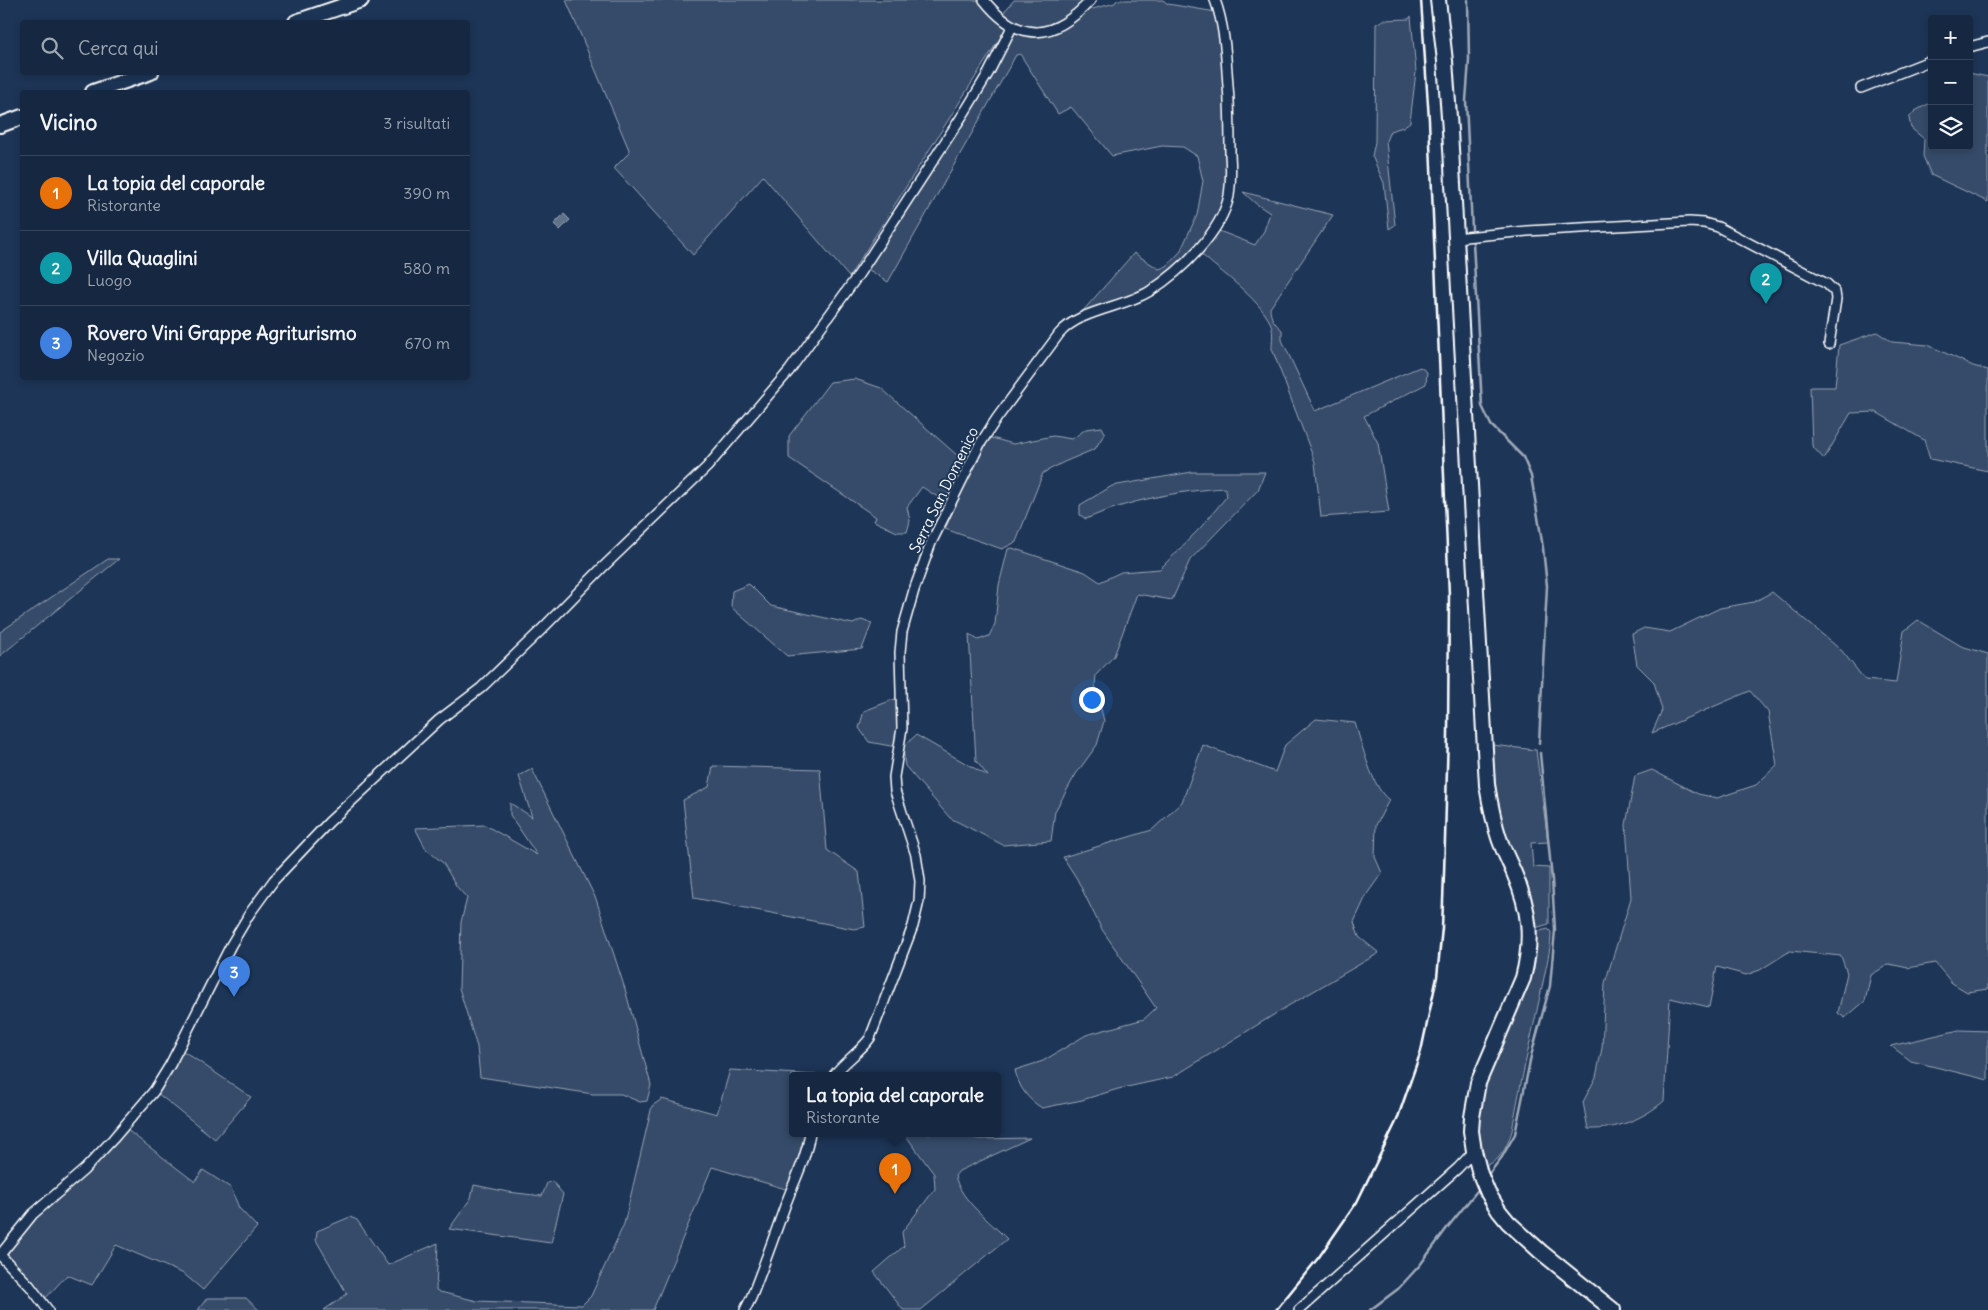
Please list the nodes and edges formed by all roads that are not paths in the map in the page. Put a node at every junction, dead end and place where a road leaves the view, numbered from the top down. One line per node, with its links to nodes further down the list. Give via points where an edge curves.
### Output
1 (361, 0): 6 (street)
2 (984, 0): 7 (street)
3 (1091, 0): 7 (street, via 1057,28 1034,32)
4 (1215, 0): 18 (street, Serra San Domenico, via 1221,16 1231,113 1231,178 1221,216 1202,246 1149,292 1070,323 1059,334 980,444 931,543 914,590 902,632 902,728 894,777 895,791 916,856 919,901 913,926 870,1038)
5 (1438, 0): 16 (street, via 1446,71)
6 (302, 20)
7 (1012, 27): 21 (street, via 966,110 859,274 790,371 707,467 481,688 440,720 329,822 274,880 231,945 154,1091 84,1170 33,1214)
8 (1988, 42): 9 (street)
9 (1973, 46)
10 (1928, 62): 12 (street)
11 (142, 75): 13 (street)
12 (1861, 88)
13 (99, 90)
14 (20, 118): 15 (street)
15 (0, 125)
16 (1455, 238): 17 (street, via 1690,222 1718,227 1827,284 1835,292); 20 (street, via 1487,785 1494,823 1524,899 1530,928 1523,978 1478,1083 1472,1117)
17 (1830, 344)
18 (837, 1072)
19 (810, 1137): 23 (street, via 804,1162)
20 (1474, 1151): 24 (street); 25 (street, via 1488,1194 1508,1222)
21 (0, 1255): 22 (street)
22 (48, 1310)
23 (745, 1310)
24 (1299, 1310)
25 (1613, 1310)

